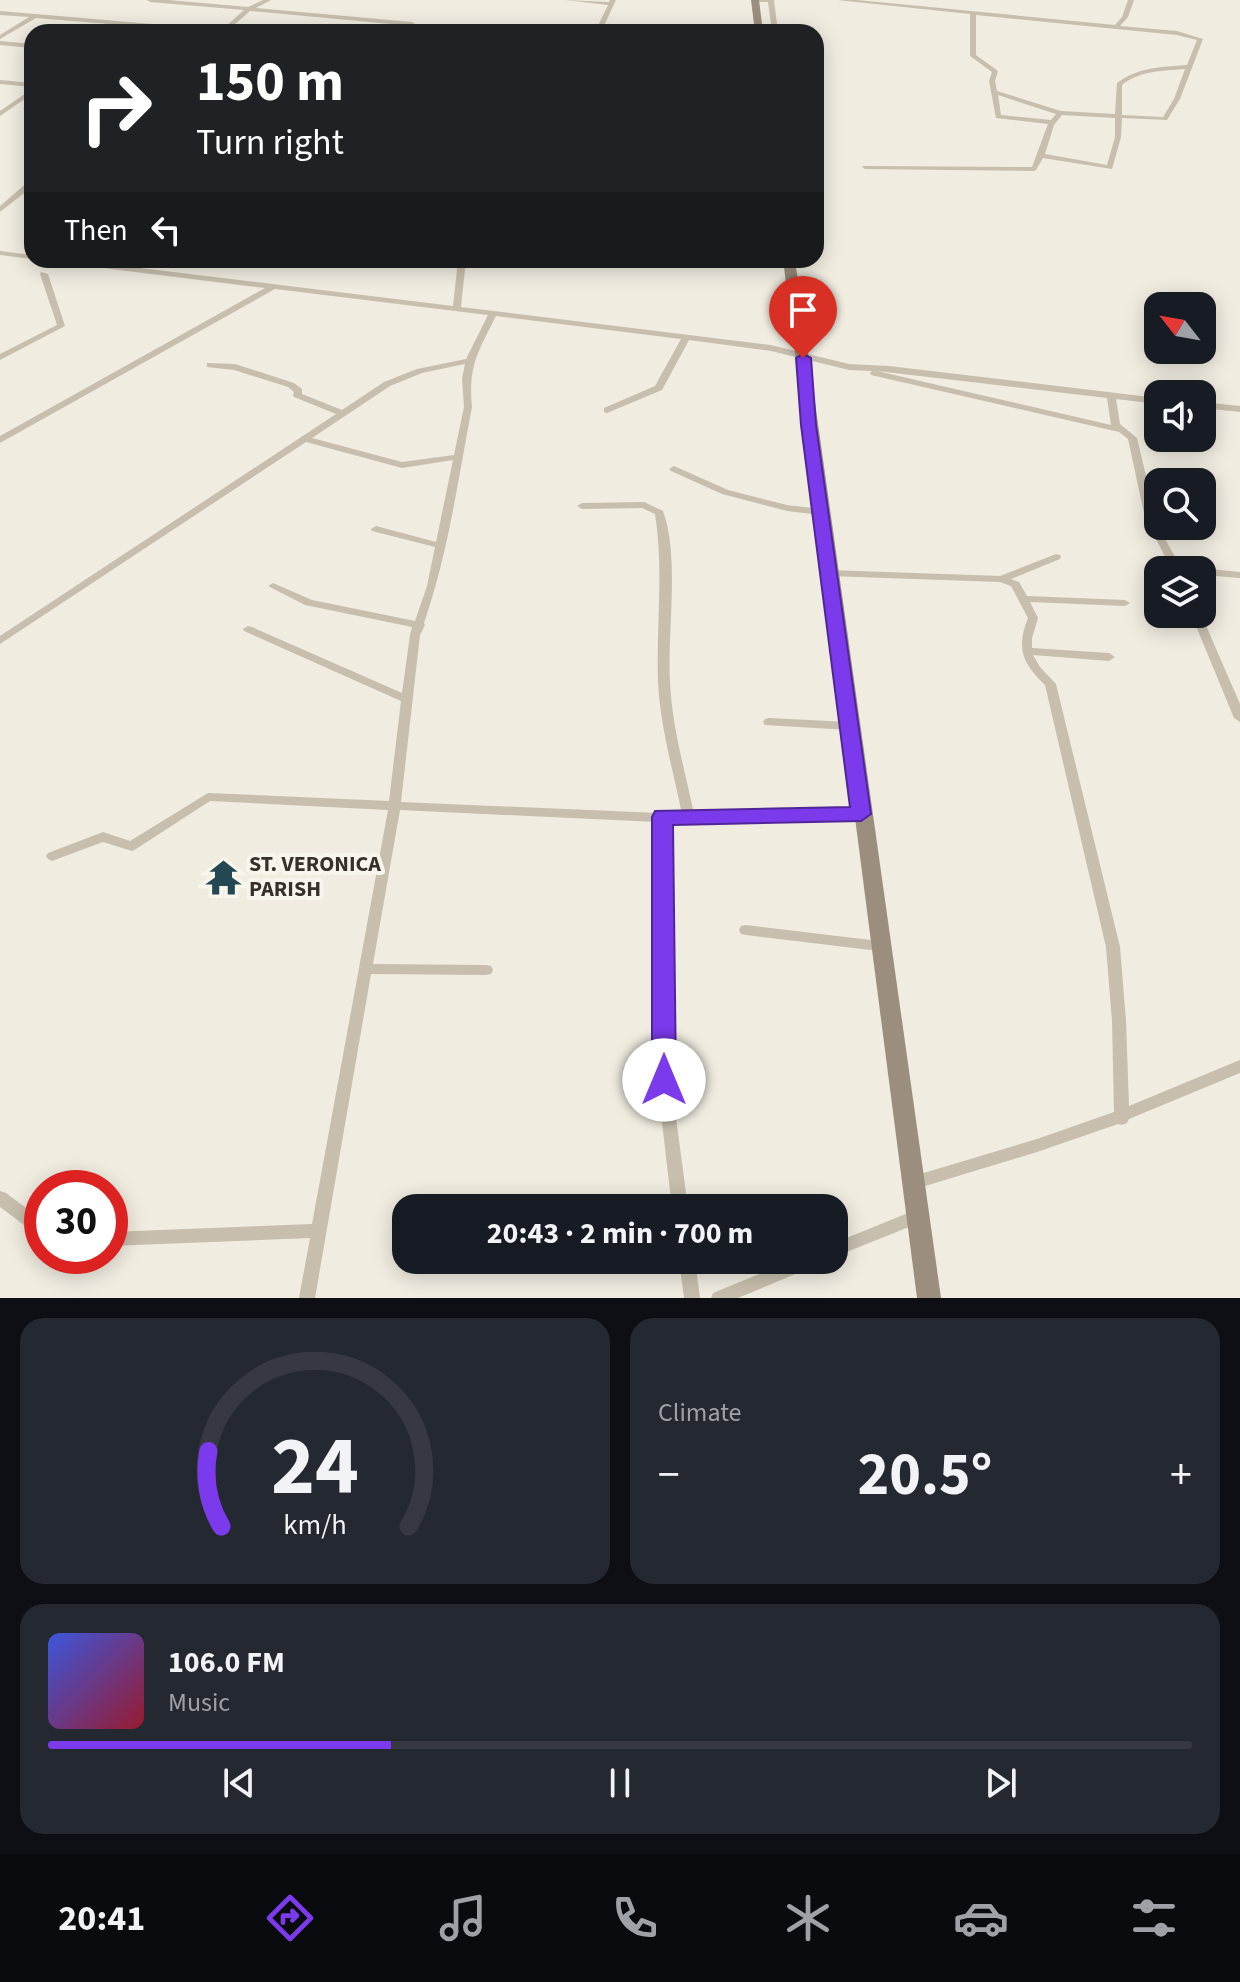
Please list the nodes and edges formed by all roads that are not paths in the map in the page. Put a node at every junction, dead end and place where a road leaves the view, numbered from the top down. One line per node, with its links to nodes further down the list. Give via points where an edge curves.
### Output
1 (150, 0): 8 (street)
2 (268, 0): 8 (street)
3 (568, 0): 7 (street)
4 (755, 0): 17 (street); 18 (street, via 771,0)
5 (840, 0): 10 (street)
6 (1131, 0): 19 (street)
7 (612, 2): 16 (street)
8 (249, 9): 14 (street); 15 (street)
9 (0, 13): 11 (street)
10 (973, 13): 19 (street); 25 (street, via 973,56 995,71)
11 (37, 15): 12 (street); 20 (street)
12 (136, 23): 13 (street)
13 (146, 24)
14 (233, 24)
15 (412, 24)
16 (602, 24)
17 (758, 24)
18 (774, 24)
19 (1116, 27): 22 (street, via 1197,36)
20 (0, 40): 21 (street)
21 (24, 44)
22 (1188, 67): 29 (street, via 1165,119); 29 (street, via 1128,76 1119,84)
23 (0, 82): 24 (street)
24 (24, 84)
25 (994, 92): 27 (street); 30 (street, via 998,117)
26 (24, 97): 28 (street)
27 (1060, 113): 29 (street); 30 (street)
28 (0, 114)
29 (1117, 116): 31 (street, via 1110,168)
30 (1050, 122): 31 (street)
31 (1044, 156): 32 (street, via 1034,169)
32 (865, 167)
33 (24, 190): 34 (street)
34 (0, 210)
35 (0, 253): 36 (street)
36 (24, 256)
37 (127, 268): 41 (street)
38 (461, 268): 42 (street)
39 (790, 268): 46 (street)
40 (44, 274): 45 (street, via 62,323)
41 (273, 287): 42 (street); 58 (street)
42 (457, 309): 43 (street)
43 (493, 313): 44 (street); 47 (street)
44 (686, 337): 46 (street, via 771,348); 54 (street, via 659,388)
45 (0, 357)
46 (803, 358): 49 (street); 62 (street)
47 (467, 361): 55 (street, via 387,384); 59 (street, via 468,407)
48 (210, 365): 55 (street, via 235,367 294,386 297,395)
49 (849, 367): 50 (street); 56 (street)
50 (1111, 396): 51 (street); 56 (street)
51 (1144, 400)
52 (1216, 406): 53 (street)
53 (1240, 409)
54 (607, 410)
55 (343, 413): 57 (street)
56 (1119, 429): 65 (street, via 1132,438 1150,518)
57 (306, 439): 59 (street, via 402,465); 77 (street)
58 (0, 440)
59 (457, 457): 64 (street)
60 (674, 469): 62 (street, via 725,492)
61 (582, 506): 87 (street, via 644,505 660,513 668,573 662,624 664,681)
62 (820, 512): 67 (street)
63 (376, 529): 64 (street)
64 (441, 546): 74 (street)
65 (1169, 556)
66 (1056, 557): 70 (street)
67 (829, 573): 70 (street); 83 (street)
68 (1216, 573): 69 (street)
69 (1240, 575)
70 (1001, 579): 72 (street, via 1015,584)
71 (273, 586): 74 (street, via 309,603)
72 (1023, 599): 73 (street); 78 (street, via 1033,618)
73 (1125, 603)
74 (420, 625): 80 (street)
75 (1202, 628): 81 (street)
76 (248, 629): 80 (street)
77 (0, 641)
78 (1027, 651): 79 (street); 94 (street, via 1029,665 1050,684 1113,947)
79 (1109, 657)
80 (408, 700): 84 (street)
81 (1240, 718)
82 (769, 722): 83 (street)
83 (849, 726): 85 (street)
84 (395, 803): 86 (street); 88 (street, via 208,797 132,846 103,837); 91 (street)
85 (861, 814): 87 (street); 90 (street)
86 (662, 817): 87 (street); 96 (street, via 664,1080)
87 (689, 819)
88 (52, 856)
89 (746, 930): 90 (street)
90 (879, 946): 95 (street)
91 (366, 969): 92 (street); 100 (street)
92 (486, 970)
93 (1240, 1066): 94 (street)
94 (1122, 1119): 95 (street)
95 (911, 1183): 99 (street)
96 (678, 1194)
97 (0, 1198): 98 (street)
98 (24, 1216)
99 (918, 1216): 102 (street); 108 (street)
100 (318, 1231): 101 (street); 105 (street)
101 (128, 1238)
102 (848, 1244)
103 (689, 1274): 106 (street)
104 (777, 1274): 107 (street)
105 (307, 1298)
106 (692, 1298)
107 (720, 1298)
108 (929, 1298)

